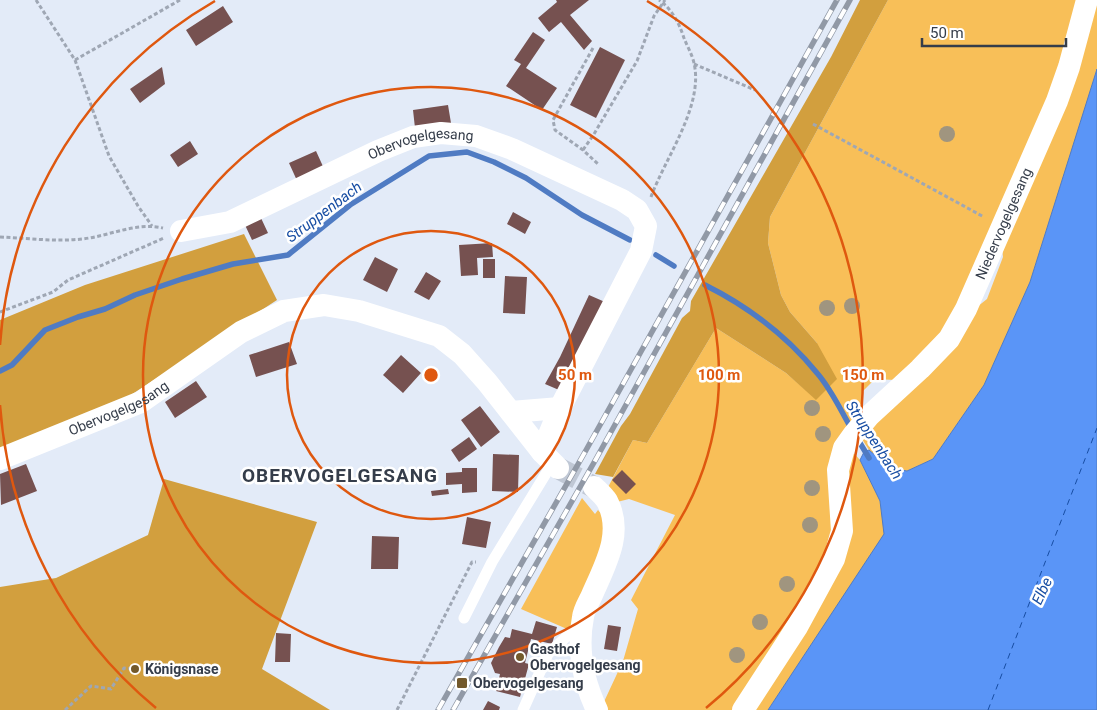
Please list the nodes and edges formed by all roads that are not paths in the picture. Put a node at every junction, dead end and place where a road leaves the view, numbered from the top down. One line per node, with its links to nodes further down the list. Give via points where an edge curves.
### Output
1 (1087, 0): 12 (street, Niedervogelgesang, via 1057,101 966,309 949,339 866,419 844,448 838,470 842,531 834,559 797,627)
2 (181, 231): 3 (street, Obervogelgesang, via 230,222 378,151 413,137 440,133 476,136 512,149 622,200 637,210 646,226 641,251)
3 (560, 408): 4 (street); 6 (street)
4 (511, 412): 5 (street, Obervogelgesang, via 462,354 440,336 359,311 324,305 284,311 241,332 141,402); 6 (street, Obervogelgesang)
5 (0, 459)
6 (551, 460): 8 (lane)
7 (594, 487): 9 (street, via 607,499 614,520 614,538)
8 (464, 618)
9 (582, 622): 10 (lane, via 548,654); 11 (street, via 580,648 588,689)
10 (523, 710)
11 (597, 710)
12 (744, 710)

